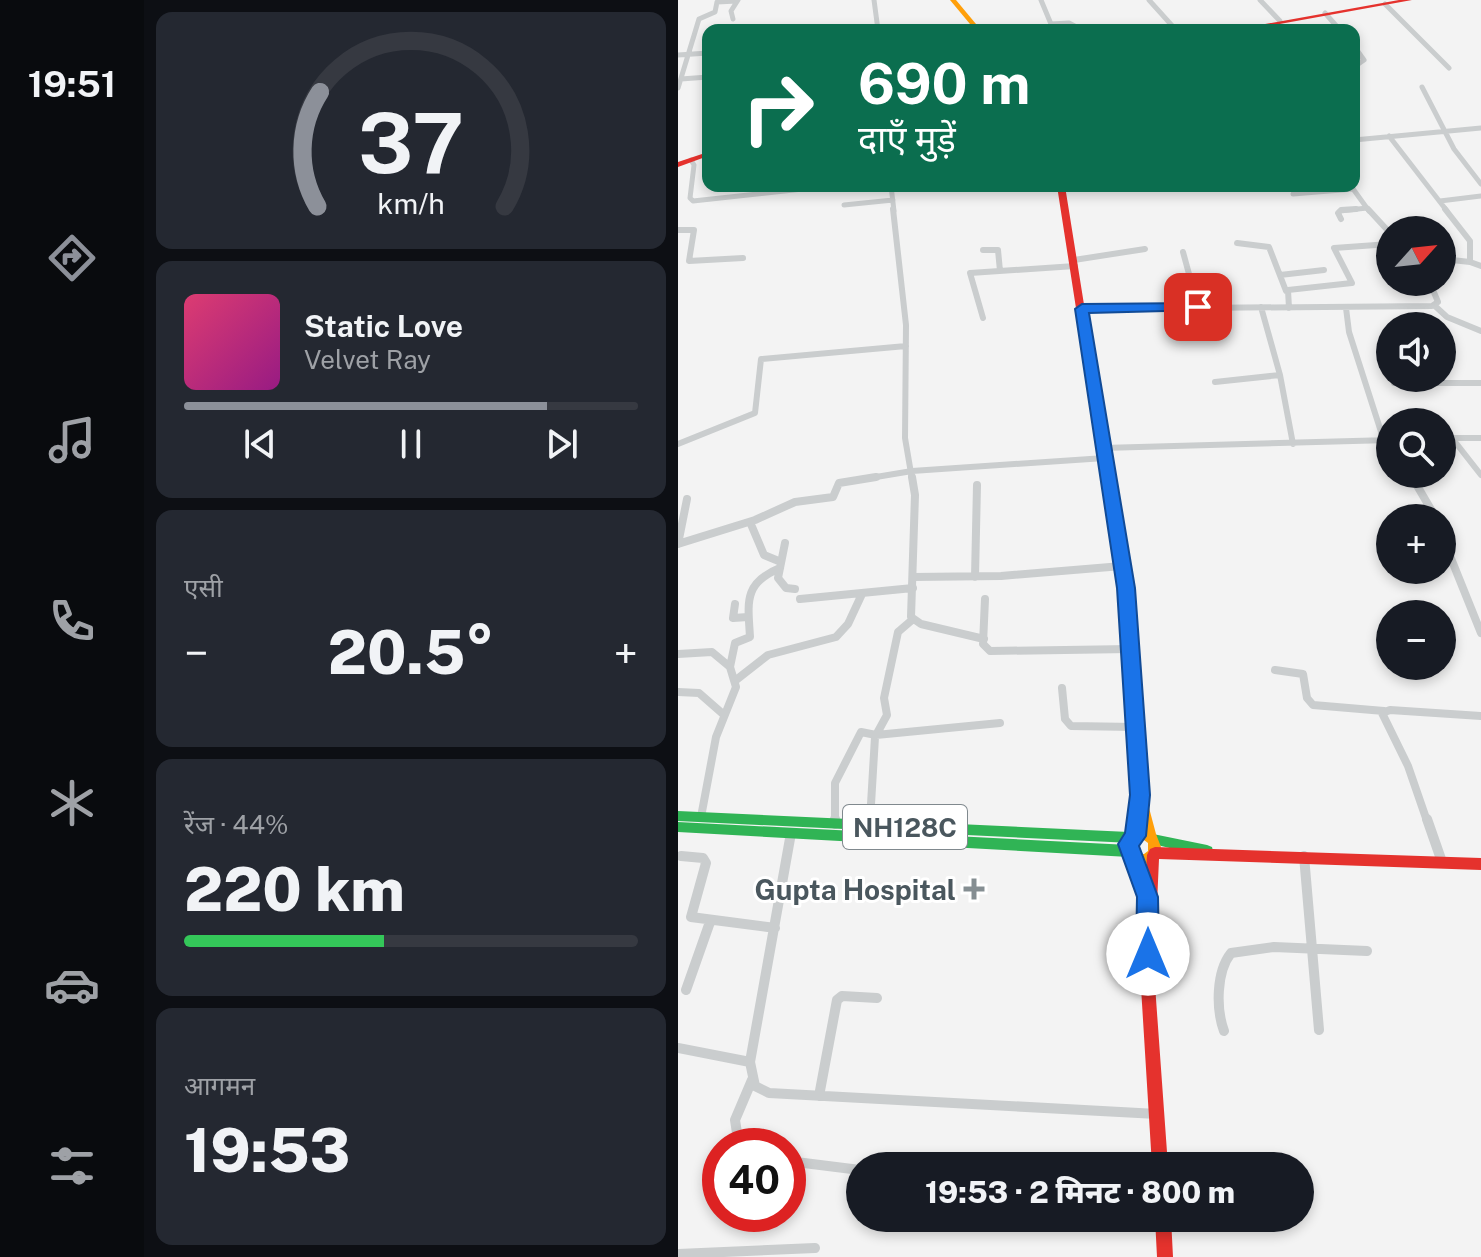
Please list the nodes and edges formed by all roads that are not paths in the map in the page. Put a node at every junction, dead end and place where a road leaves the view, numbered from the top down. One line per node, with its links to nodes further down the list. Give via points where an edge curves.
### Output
1 (738, 0): 10 (street); 12 (street, via 717,2 715,12)
2 (874, 0): 13 (street)
3 (953, 0): 14 (main road)
4 (1041, 0): 15 (street)
5 (1149, 0): 16 (street)
6 (1260, 0): 11 (street)
7 (1397, 1): 8 (main road); 22 (street)
8 (1325, 13): 11 (main road); 18 (street)
9 (720, 16): 12 (street)
10 (733, 19)
11 (1280, 21): 17 (main road)
12 (698, 22): 20 (street)
13 (877, 24)
14 (973, 24)
15 (1051, 24)
16 (1171, 24)
17 (1265, 24)
18 (1335, 24)
19 (702, 53): 20 (street)
20 (688, 54): 21 (street); 24 (street)
21 (678, 55)
22 (1449, 68)
23 (702, 75): 24 (street)
24 (682, 77): 26 (street)
25 (1422, 87): 28 (street)
26 (678, 88)
27 (1481, 128): 28 (street)
28 (1445, 131): 29 (street); 35 (street)
29 (1389, 136): 30 (street); 44 (street)
30 (1360, 140)
31 (678, 155): 34 (street)
32 (702, 156): 33 (main road)
33 (691, 160): 34 (main road); 36 (street, via 693,201)
34 (678, 165)
35 (1481, 184)
36 (775, 192)
37 (892, 192): 43 (street)
38 (1062, 192): 58 (main road)
39 (1310, 192): 41 (street)
40 (1356, 192): 46 (street)
41 (1293, 194)
42 (1481, 196): 44 (street)
43 (893, 200): 45 (street); 77 (street)
44 (1440, 201): 57 (street, via 1472,243)
45 (844, 205)
46 (1367, 208): 47 (street); 48 (street, via 1341,210)
47 (1376, 218)
48 (1341, 219)
49 (678, 230): 55 (street, via 694,230 689,261)
50 (1237, 243): 63 (street, via 1269,247)
51 (1376, 245): 64 (street, via 1334,248 1352,283)
52 (1145, 249): 58 (street)
53 (983, 250): 61 (street, via 998,250)
54 (1183, 252): 68 (street)
55 (743, 258)
56 (1456, 260): 57 (street)
57 (1470, 262): 59 (street)
58 (1074, 263): 61 (street); 73 (main road)
59 (1481, 266)
60 (1324, 270): 62 (street)
61 (1000, 271): 74 (street, via 970,273)
62 (1309, 272): 63 (street); 64 (street)
63 (1280, 275): 65 (street)
64 (1315, 287): 65 (street)
65 (1286, 291): 71 (street)
66 (1436, 296): 67 (street)
67 (1435, 306): 72 (street); 75 (street)
68 (1198, 307): 69 (street); 73 (street)
69 (1220, 307): 70 (street); 76 (street)
70 (1261, 307): 71 (street); 78 (street)
71 (1289, 308): 72 (street)
72 (1346, 308): 82 (street)
73 (1082, 309): 89 (main road)
74 (983, 318)
75 (1481, 331)
76 (1226, 332)
77 (906, 346): 87 (street, via 761,359 755,413); 90 (street, via 905,426)
78 (1280, 375): 79 (street); 88 (street)
79 (1215, 382)
80 (1456, 383): 81 (street)
81 (1481, 383)
82 (1376, 409)
83 (1456, 438): 84 (street)
84 (1481, 438)
85 (1376, 441): 88 (street)
86 (1456, 443): 91 (street)
87 (678, 444)
88 (1293, 444): 89 (street)
89 (1104, 453): 90 (street); 98 (main road)
90 (912, 471): 94 (street, via 844,481 833,497 795,502); 100 (street)
91 (1481, 475)
92 (977, 485): 101 (street)
93 (687, 499): 96 (street)
94 (750, 522): 96 (street); 97 (street, via 764,555)
95 (785, 543): 97 (street)
96 (678, 544)
97 (780, 565): 103 (street, via 780,582); 108 (street, via 754,582)
98 (1122, 566): 101 (street); 112 (main road)
99 (1456, 571): 110 (street)
100 (913, 577): 101 (street); 102 (street)
101 (975, 577)
102 (913, 588): 104 (street); 109 (street)
103 (795, 589)
104 (862, 594): 105 (street); 116 (street, via 836,637 768,655)
105 (800, 599)
106 (985, 599): 111 (street)
107 (735, 604): 108 (street, via 733,618)
108 (748, 617): 114 (street, via 750,637 735,643)
109 (912, 620): 111 (street); 124 (street, via 898,632 884,698 887,715)
110 (1481, 633)
111 (984, 639): 112 (street, via 990,651)
112 (1130, 649): 123 (main road)
113 (678, 654): 114 (street, via 708,651)
114 (730, 667): 116 (street)
115 (1275, 670): 119 (street, via 1303,674 1313,705)
116 (736, 680): 120 (street, via 735,694)
117 (1062, 688): 123 (street, via 1065,719 1071,726)
118 (678, 692): 120 (street, via 699,693)
119 (1384, 711): 121 (street); 139 (street, via 1382,718 1408,766)
120 (723, 714): 127 (street)
121 (1481, 716)
122 (1000, 723): 124 (street)
123 (1135, 727): 125 (main road)
124 (876, 735): 128 (street, via 861,732 849,747 844,774 835,783); 129 (street)
125 (1140, 795): 132 (main road); 133 (main road)
126 (678, 816): 127 (main road, NH128C)
127 (701, 817): 128 (main road, NH128C)
128 (835, 824): 129 (main road, NH128C)
129 (869, 826): 132 (main road, NH128C)
130 (678, 827): 131 (main road, NH128C)
131 (791, 833): 135 (main road, NH128C); 143 (street)
132 (1133, 837): 133 (main road, NH128C); 135 (main road)
133 (1151, 838): 134 (main road, NH128C); 136 (main road)
134 (1211, 853): 136 (main road, NH128C); 138 (main road, NH128C)
135 (1132, 854): 136 (main road, NH128C, via 1141,859); 141 (main road)
136 (1154, 854): 141 (main road)
137 (681, 856): 142 (street, via 703,858 706,863 690,915)
138 (1304, 856): 139 (main road, NH128C); 144 (street)
139 (1442, 862): 140 (main road, NH128C)
140 (1481, 864)
141 (1147, 897): 154 (main road)
142 (710, 922): 143 (street); 146 (street)
143 (775, 928): 151 (street)
144 (1312, 949): 145 (street); 148 (street); 149 (street, via 1240,948 1227,956 1217,1007)
145 (1367, 951)
146 (686, 990)
147 (877, 998): 153 (street, via 837,1000)
148 (1319, 1030)
149 (1224, 1031)
150 (678, 1048): 151 (street)
151 (750, 1062): 152 (street)
152 (752, 1080): 153 (street, via 769,1093); 155 (street)
153 (819, 1096): 154 (street)
154 (1157, 1114): 156 (main road)
155 (734, 1128)
156 (1159, 1152)
157 (806, 1163): 158 (street)
158 (846, 1168)
159 (1164, 1232): 162 (main road)
160 (815, 1248): 161 (street)
161 (678, 1254)
162 (1165, 1257)

